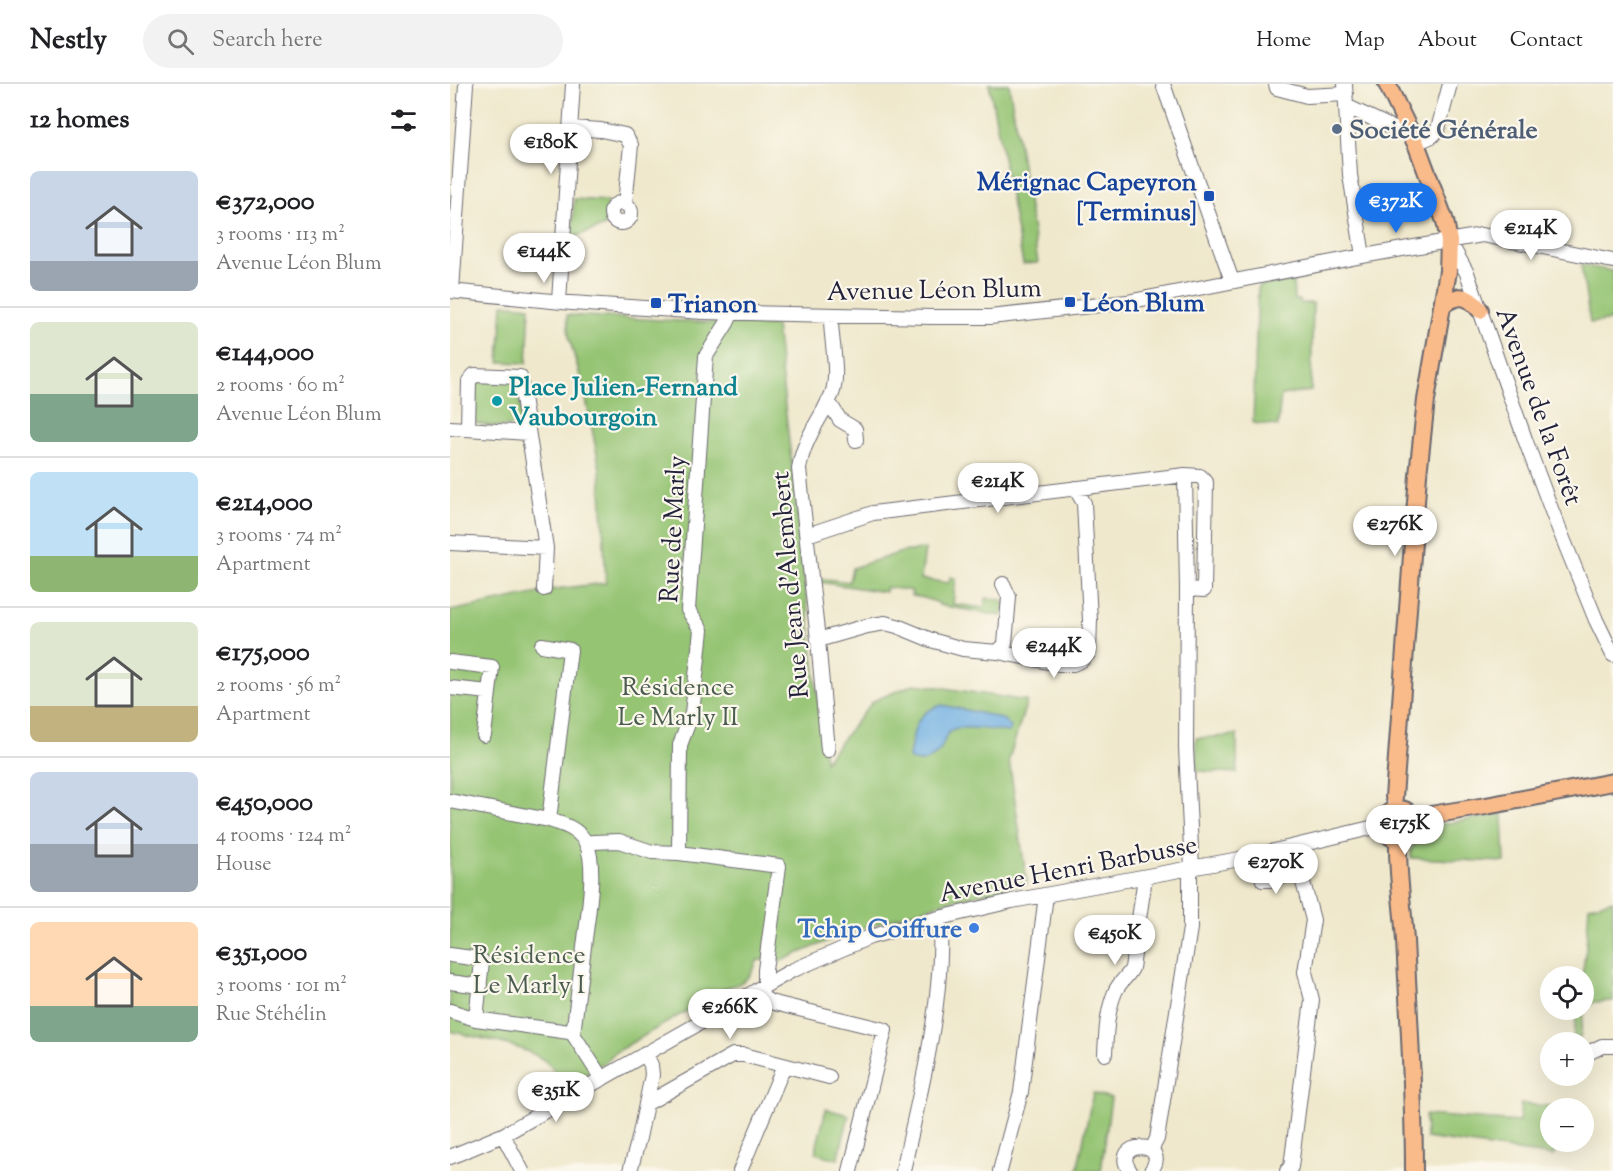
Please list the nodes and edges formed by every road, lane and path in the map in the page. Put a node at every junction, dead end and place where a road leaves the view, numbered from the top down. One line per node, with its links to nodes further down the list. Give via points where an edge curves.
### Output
1 (466, 84): 15 (street)
2 (573, 84): 8 (street)
3 (1163, 84): 14 (street)
4 (1276, 84): 7 (street, via 1277,88 1307,96)
5 (1387, 84): 9 (main road)
6 (1450, 84): 9 (street, via 1438,129 1432,136)
7 (1346, 94): 9 (street); 12 (street, via 1350,175)
8 (570, 128): 10 (street, via 625,135 631,145); 16 (street)
9 (1414, 139): 11 (main road)
10 (625, 204)
11 (1449, 241): 12 (street, Avenue Léon Blum); 13 (street, Avenue Léon Blum, via 1482,236); 17 (main road); 18 (street, Avenue de la Forêt, via 1467,273)
12 (1363, 256): 14 (street, Avenue Léon Blum)
13 (1613, 261)
14 (1232, 281): 20 (street, Avenue Léon Blum, via 1109,305 990,317)
15 (451, 291): 16 (street, Avenue Léon Blum)
16 (559, 302): 19 (street, Avenue Léon Blum)
17 (1442, 305): 18 (main road, via 1455,297 1465,297); 45 (main road, via 1418,476)
18 (1480, 310): 37 (street, Avenue de la Forêt, via 1553,514)
19 (732, 312): 20 (street, Avenue Léon Blum); 52 (street, Rue de Marly, via 706,356 688,610 701,630 692,713 680,745)
20 (831, 315): 21 (street, Rue Jean d'Alembert, via 835,372)
21 (828, 401): 25 (street, via 840,420 855,429); 28 (street, Rue Jean d'Alembert, via 804,445 799,469)
22 (450, 428): 23 (street)
23 (468, 429): 24 (street); 24 (street, via 470,381 474,375 520,377)
24 (528, 433): 30 (street)
25 (856, 440)
26 (1185, 475): 27 (street); 32 (street); 32 (street, via 1200,476 1206,482 1204,590)
27 (1075, 488): 28 (street, via 873,513); 36 (street, via 1084,502 1089,652 1072,664 1058,664)
28 (807, 535): 34 (street, Rue Jean d'Alembert)
29 (450, 543): 30 (street)
30 (546, 548): 33 (street)
31 (1003, 584): 36 (street, via 1010,597 1005,644)
32 (1187, 589): 54 (street, via 1186,748)
33 (544, 590)
34 (818, 640): 36 (street, via 885,623 963,649); 42 (street, Rue Jean d'Alembert)
35 (542, 645): 47 (street, via 570,650)
36 (998, 652)
37 (1613, 655)
38 (450, 662): 40 (street, via 492,667)
39 (450, 688): 40 (street)
40 (489, 692): 41 (street)
41 (484, 735)
42 (828, 750)
43 (1613, 782): 46 (main road)
44 (450, 801): 47 (street)
45 (1395, 803): 46 (main road); 48 (main road)
46 (1412, 818): 49 (main road, via 1411,833)
47 (549, 820): 50 (street, via 571,828)
48 (1383, 825): 49 (main road, via 1386,833); 51 (street, Avenue Henri Barbusse)
49 (1398, 839): 85 (main road)
50 (587, 844): 52 (street, via 619,841 652,852); 64 (street, via 591,860 590,902)
51 (1287, 849): 53 (street, Avenue Henri Barbusse); 53 (street, via 1283,876 1273,880 1263,880); 76 (street, via 1312,921 1305,972 1312,1000)
52 (679, 853): 61 (street, via 779,866)
53 (1257, 856): 54 (street, Avenue Henri Barbusse)
54 (1192, 868): 55 (street, Avenue Henri Barbusse); 74 (street, via 1190,928 1156,1139)
55 (1145, 877): 56 (street, Avenue Henri Barbusse); 68 (street, via 1132,968 1116,989)
56 (1046, 895): 57 (street, Avenue Henri Barbusse); 82 (street, via 1021,1092)
57 (939, 918): 61 (street, Avenue Henri Barbusse, via 870,937); 81 (street, via 935,1017)
58 (450, 955): 60 (street, via 482,962)
59 (450, 982): 60 (street)
60 (480, 986): 63 (street)
61 (761, 987): 67 (street, Avenue Henri Barbusse); 80 (street, via 764,998 770,1002 885,1030)
62 (450, 1011): 63 (street)
63 (477, 1019): 64 (street)
64 (573, 1034): 71 (street)
65 (1613, 1046): 66 (street)
66 (1594, 1050)
67 (645, 1053): 71 (street, Avenue Henri Barbusse); 72 (street, via 652,1075)
68 (1105, 1054)
69 (783, 1066): 70 (street); 72 (street, via 744,1055 733,1056); 79 (street)
70 (829, 1077)
71 (602, 1079): 73 (street, Avenue Henri Barbusse)
72 (646, 1104): 78 (street)
73 (503, 1135): 75 (street, Avenue Henri Barbusse); 77 (street)
74 (1151, 1150): 83 (street, via 1137,1146 1129,1152 1126,1161); 84 (street, via 1155,1163)
75 (450, 1157)
76 (1290, 1170)
77 (522, 1171)
78 (630, 1171)
79 (740, 1171)
80 (850, 1171)
81 (903, 1171)
82 (1000, 1171)
83 (1130, 1171)
84 (1151, 1171)
85 (1414, 1171)

